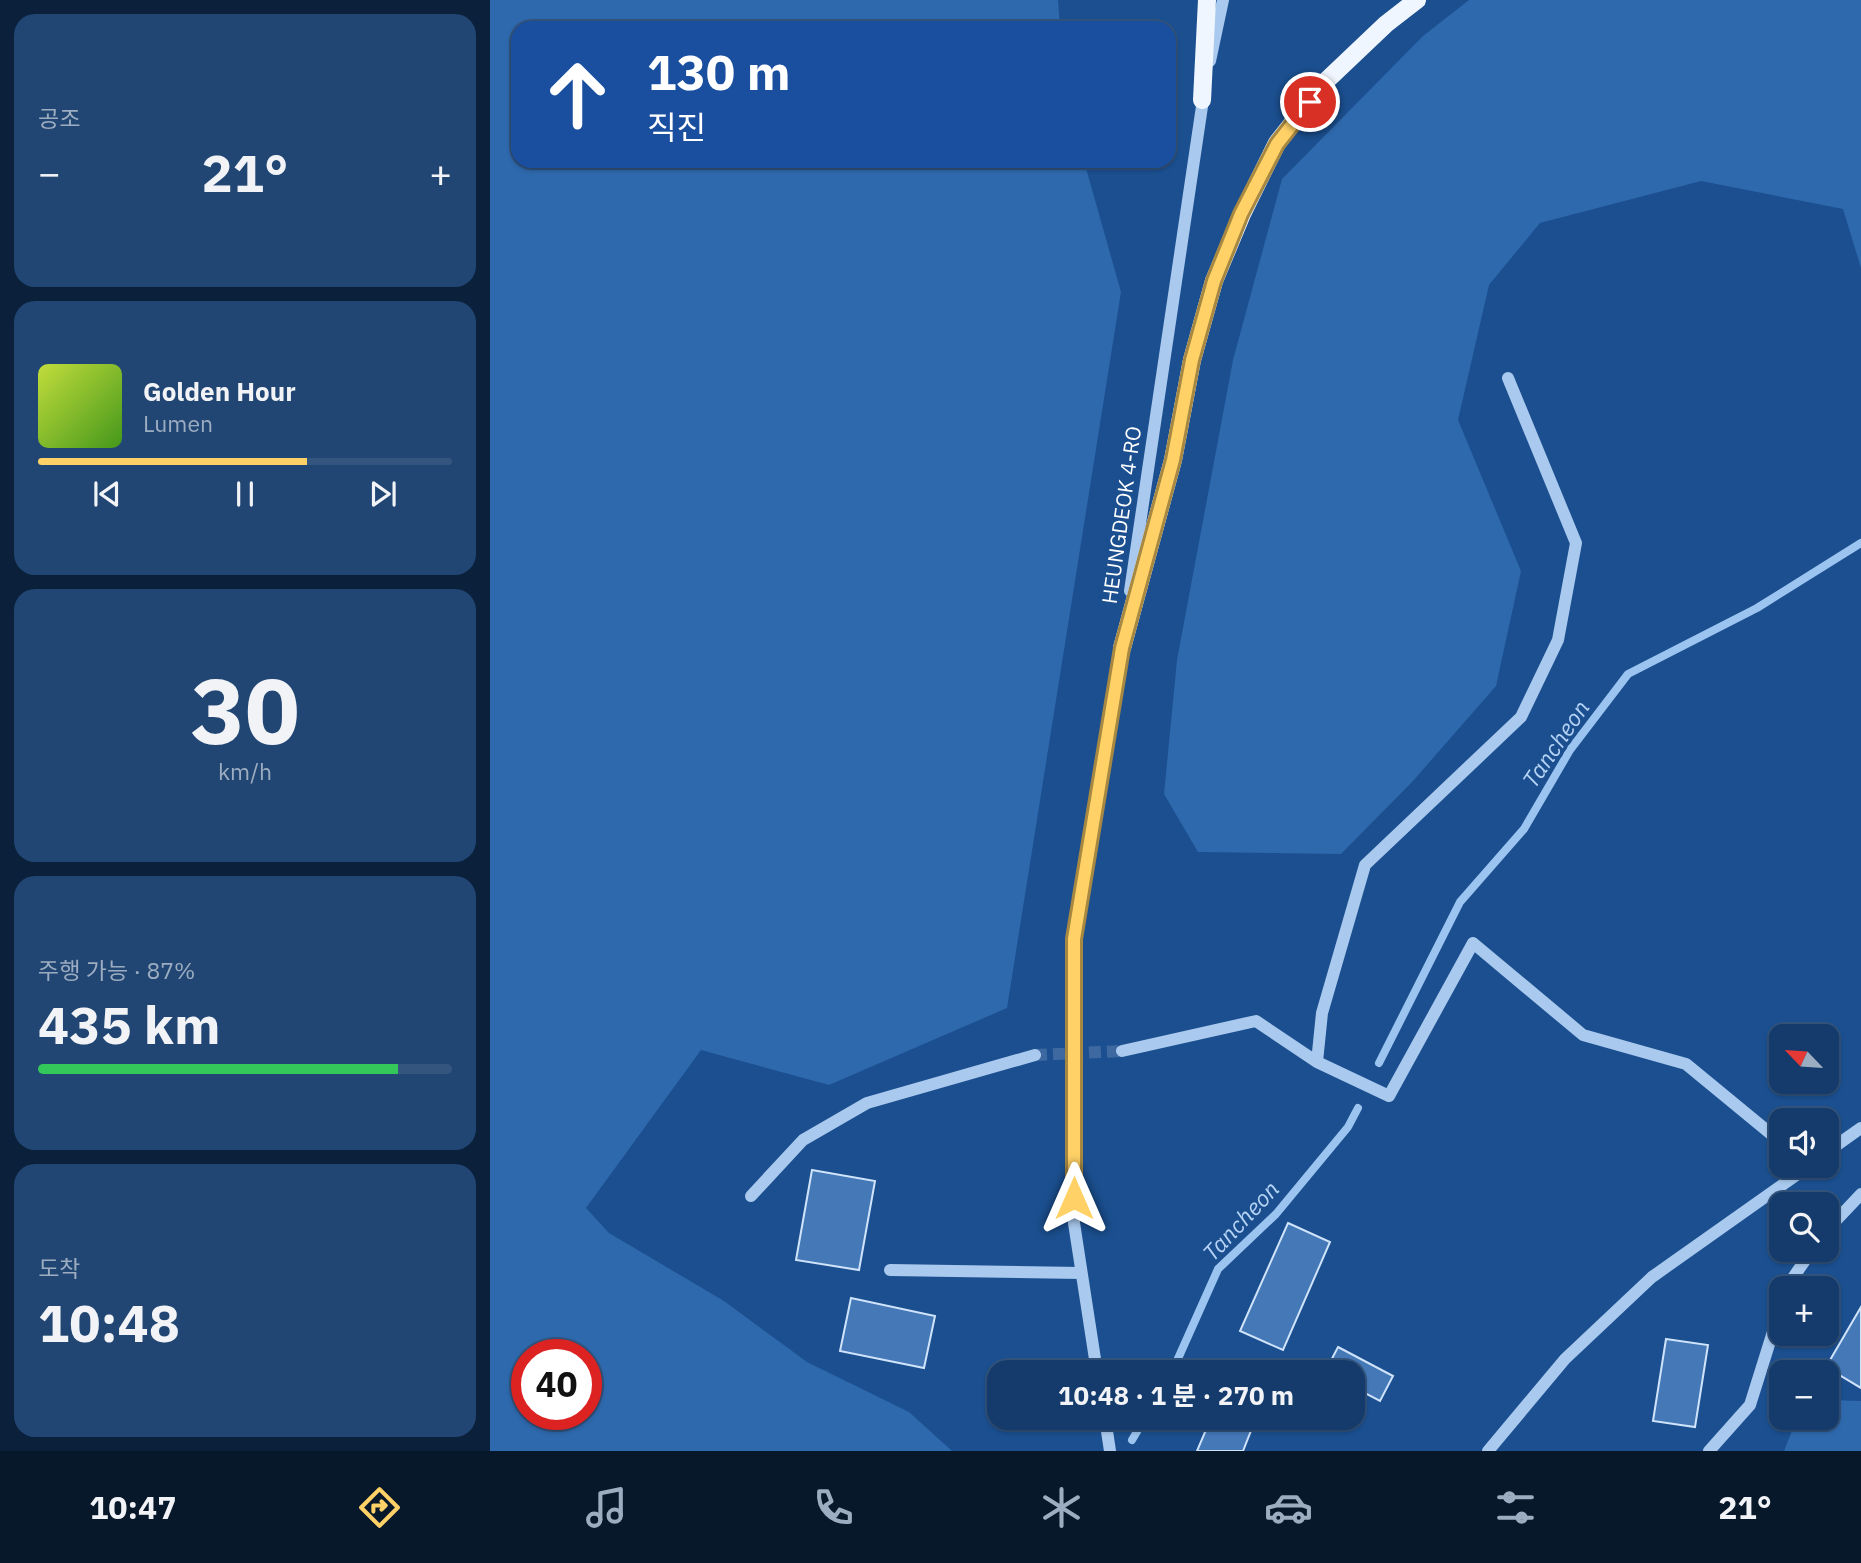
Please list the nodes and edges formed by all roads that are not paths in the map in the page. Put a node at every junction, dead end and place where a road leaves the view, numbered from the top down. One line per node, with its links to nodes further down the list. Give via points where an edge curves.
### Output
1 (1207, 0): 4 (main road)
2 (1223, 0): 4 (street, HEUNGDEOK 4-RO)
3 (1417, 0): 6 (main road, via 1326,82 1277,144 1241,214 1214,281 1192,360 1173,460)
4 (1202, 100): 6 (street, HEUNGDEOK 4-RO)
5 (1508, 378): 9 (street, via 1576,543 1558,640 1521,717 1365,865 1322,1013)
6 (1122, 648): 18 (street, HEUNGDEOK 4-RO, via 1074,939 1074,1223)
7 (1122, 1051): 9 (street, via 1256,1021)
8 (1035, 1055): 15 (street, via 867,1103 803,1140)
9 (1317, 1062): 11 (street, via 1389,1096 1474,943 1583,1035 1686,1063)
10 (1861, 1128): 12 (street)
11 (1769, 1132)
12 (1839, 1144)
13 (1792, 1178): 23 (street, via 1652,1277 1565,1359)
14 (1861, 1194): 16 (street)
15 (751, 1196)
16 (1839, 1217)
17 (890, 1270): 18 (street)
18 (1081, 1273): 20 (street, HEUNGDEOK 4-RO)
19 (1769, 1344): 24 (street, via 1750,1405)
20 (1095, 1360)
21 (1107, 1430): 22 (street)
22 (1110, 1451)
23 (1488, 1451)
24 (1709, 1451)

